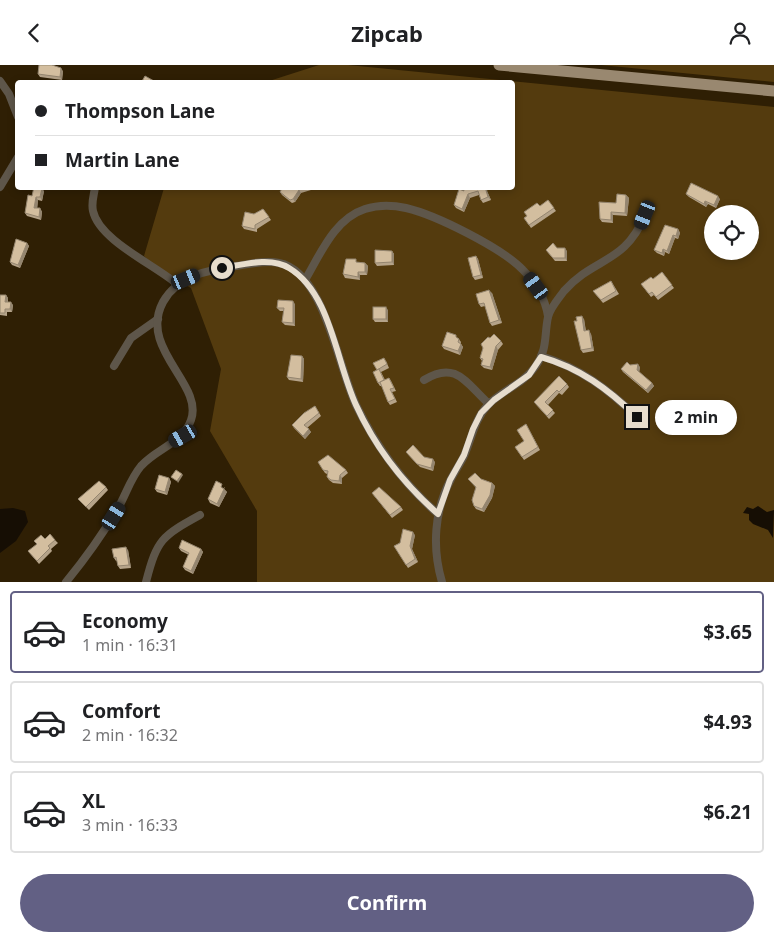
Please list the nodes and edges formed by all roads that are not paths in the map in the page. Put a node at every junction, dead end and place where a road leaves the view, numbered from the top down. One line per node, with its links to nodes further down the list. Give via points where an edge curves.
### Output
1 (499, 65): 3 (main road)
2 (0, 81): 4 (street)
3 (774, 91)
4 (15, 109)
5 (15, 162): 6 (street)
6 (0, 187)
7 (94, 190): 10 (street, via 92,202 99,225)
8 (645, 215): 11 (street, via 627,247 573,283)
9 (305, 280): 10 (street, via 280,263 271,263 205,271); 11 (street, via 328,240 345,220 364,209 382,206 405,208 458,229 513,261 536,286 546,302); 18 (street, via 323,309 347,384 368,428 394,467)
10 (178, 284): 12 (street, via 162,304)
11 (548, 316): 13 (street)
12 (158, 319): 14 (street, via 131,338); 20 (street, via 163,348 191,401 191,423 183,436 160,449 141,467 108,525)
13 (541, 357): 16 (street, via 529,375); 17 (street, via 587,375 614,394)
14 (114, 366)
15 (424, 379): 16 (street, via 450,371)
16 (489, 404): 18 (street, via 476,422)
17 (637, 417)
18 (438, 514): 22 (street, via 436,542)
19 (200, 515): 21 (street, via 164,538 154,553)
20 (66, 582)
21 (146, 582)
22 (442, 582)

